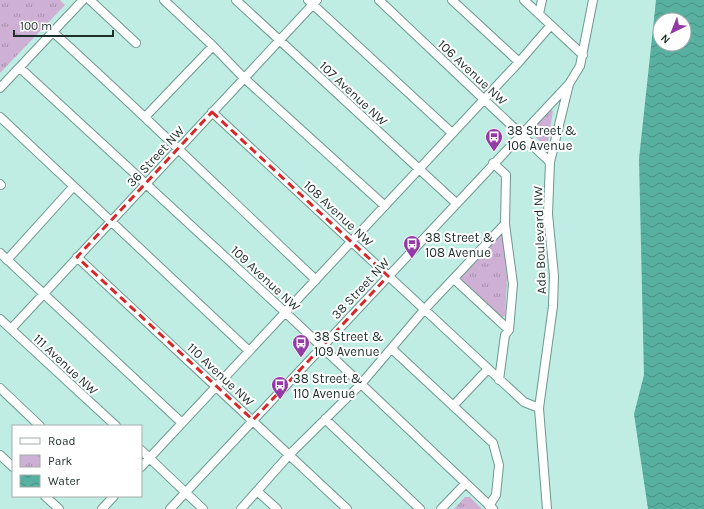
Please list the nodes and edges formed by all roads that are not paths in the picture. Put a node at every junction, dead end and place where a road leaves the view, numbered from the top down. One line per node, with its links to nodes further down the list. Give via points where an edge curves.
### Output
1 (83, 0): 13 (street)
2 (90, 0): 15 (street)
3 (164, 0): 16 (street)
4 (236, 0): 14 (street, 107 Avenue NW)
5 (379, 0): 23 (street, 106 Avenue NW)
6 (452, 0): 18 (street)
7 (524, 0): 11 (street)
8 (542, 0): 11 (street)
9 (593, 0): 17 (street, Ada Boulevard NW)
10 (313, 1): 14 (street, 36 Street NW); 27 (street)
11 (539, 14): 12 (street)
12 (551, 25): 17 (street); 18 (street)
13 (53, 32): 19 (street); 25 (street)
14 (280, 40): 20 (street, 36 Street NW); 32 (street, 107 Avenue NW)
15 (136, 43)
16 (213, 46): 20 (street); 25 (street)
17 (583, 55): 21 (street, Ada Boulevard NW, via 580,66)
18 (519, 62): 23 (street)
19 (20, 68): 22 (street); 33 (street, 109 Avenue NW)
20 (244, 78): 24 (street, 36 Street NW); 36 (street)
21 (569, 84): 28 (street, 38 Street NW); 30 (street, Ada Boulevard NW)
22 (0, 88)
23 (484, 99): 27 (street); 28 (street, 106 Avenue NW)
24 (212, 112): 29 (street, 36 Street NW); 39 (street, 108 Avenue NW)
25 (146, 116): 29 (street)
26 (0, 117): 34 (street)
27 (452, 133): 32 (street)
28 (521, 134): 30 (street, 106 Avenue NW); 31 (street, 38 Street NW)
29 (178, 149): 33 (street, 36 Street NW); 45 (street)
30 (550, 162): 61 (street, Ada Boulevard NW, via 548,214 554,283)
31 (493, 163): 35 (street, 38 Street NW); 38 (street, via 506,175)
32 (419, 169): 35 (street, 107 Avenue NW); 36 (street)
33 (146, 184): 37 (street, 36 Street NW); 48 (street, 109 Avenue NW)
34 (73, 187): 37 (street); 42 (street)
35 (456, 203): 43 (street, 38 Street NW)
36 (385, 206): 39 (street)
37 (110, 222): 41 (street, 36 Street NW); 54 (street)
38 (505, 224): 44 (street); 51 (street, via 513,284)
39 (352, 241): 43 (street, 108 Avenue NW); 45 (street)
40 (0, 253): 42 (street)
41 (77, 257): 46 (street, 36 Street NW); 58 (street, 110 Avenue NW)
42 (7, 260): 46 (street)
43 (388, 276): 47 (street, 108 Avenue NW); 52 (street, 38 Street NW)
44 (454, 279): 47 (street); 51 (street)
45 (316, 280): 48 (street)
46 (44, 293): 50 (street, 36 Street NW); 64 (street)
47 (424, 310): 53 (street); 55 (street, 108 Avenue NW)
48 (285, 312): 52 (street, 109 Avenue NW); 54 (street)
49 (0, 319): 50 (street, 111 Avenue NW)
50 (11, 329): 66 (street, 111 Avenue NW)
51 (509, 330): 56 (street, via 505,335)
52 (322, 346): 57 (street, 109 Avenue NW); 63 (street, 38 Street NW)
53 (392, 349): 57 (street); 60 (street)
54 (249, 351): 58 (street)
55 (488, 369): 56 (street, 108 Avenue NW); 60 (street)
56 (500, 380): 61 (street, 108 Avenue NW, via 524,402)
57 (361, 384): 62 (street); 73 (street, 109 Avenue NW)
58 (217, 386): 63 (street, 110 Avenue NW); 64 (street)
59 (0, 388): 65 (street)
60 (453, 406): 78 (street, via 493,443 499,465 496,495)
61 (539, 408): 88 (street, Ada Boulevard NW)
62 (325, 419): 69 (street); 86 (street)
63 (253, 420): 69 (street, 110 Avenue NW); 75 (street, 38 Street NW)
64 (182, 423): 70 (street)
65 (39, 425)
66 (115, 425)
67 (142, 451): 70 (street)
68 (0, 455): 71 (street)
69 (289, 455): 74 (street); 85 (street, 110 Avenue NW)
70 (150, 458): 72 (street); 75 (street)
71 (12, 466)
72 (142, 466)
73 (465, 484): 78 (street, 109 Avenue NW); 87 (street)
74 (257, 491): 83 (street); 84 (street)
75 (185, 492): 81 (street, 38 Street NW); 82 (street)
76 (46, 497): 79 (street)
77 (113, 497): 80 (street)
78 (491, 507)
79 (59, 509)
80 (102, 509)
81 (170, 509)
82 (203, 509)
83 (241, 509)
84 (277, 509)
85 (347, 509)
86 (420, 509)
87 (441, 509)
88 (547, 509)

